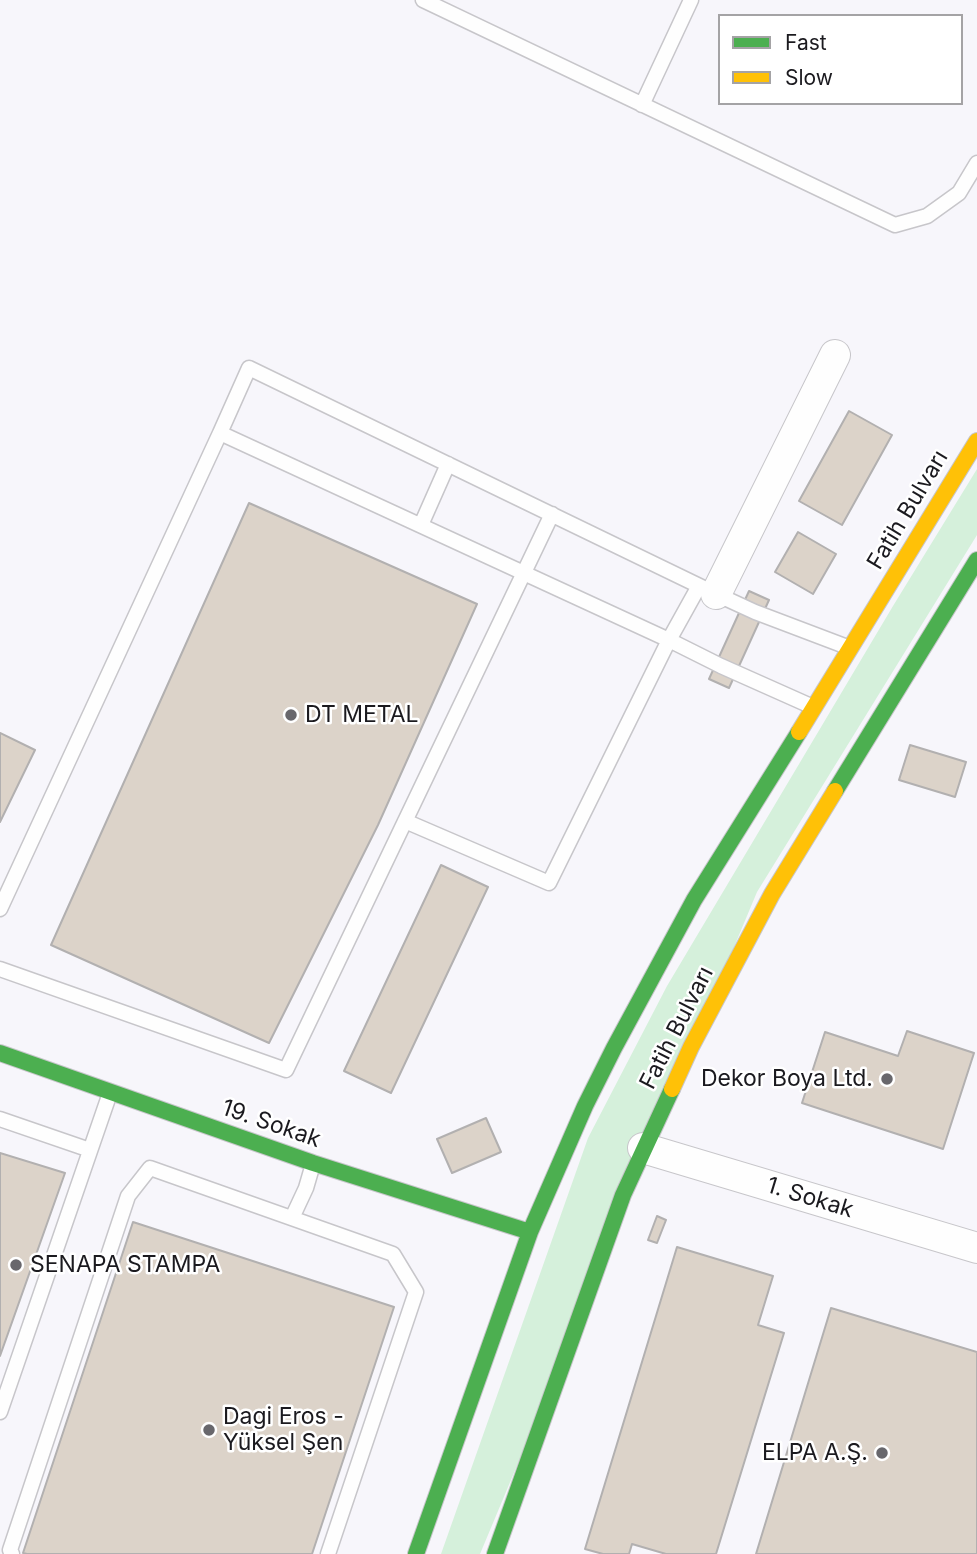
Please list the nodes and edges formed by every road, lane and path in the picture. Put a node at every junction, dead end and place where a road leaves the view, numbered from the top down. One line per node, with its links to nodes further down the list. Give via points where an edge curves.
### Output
1 (423, 0): 3 (lane)
2 (691, 0): 3 (lane)
3 (642, 105): 4 (lane, via 895,225 927,216 959,193)
4 (977, 163)
5 (835, 355): 13 (street)
6 (220, 433): 8 (lane, via 249,368); 10 (lane); 18 (lane)
7 (977, 441): 15 (main road, Fatih Bulvarı)
8 (448, 464): 9 (lane); 10 (lane)
9 (552, 514): 12 (lane); 13 (lane)
10 (421, 525): 12 (lane)
11 (977, 560): 23 (main road, Fatih Bulvarı, via 772,894)
12 (523, 572): 14 (lane); 17 (lane)
13 (707, 590): 14 (lane); 15 (lane)
14 (669, 640): 16 (lane); 17 (lane, via 549,883)
15 (851, 649): 16 (main road, Fatih Bulvarı)
16 (814, 707): 27 (main road, Fatih Bulvarı, via 694,900 585,1106)
17 (405, 821): 19 (lane, via 286,1070)
18 (0, 909)
19 (0, 969)
20 (0, 1053): 21 (main road, 19. Sokak)
21 (111, 1092): 24 (lane); 25 (main road, 19. Sokak)
22 (0, 1119): 24 (lane)
23 (643, 1148): 28 (street, 1. Sokak); 33 (main road, Fatih Bulvarı, via 622,1195)
24 (90, 1150): 29 (lane)
25 (313, 1163): 26 (lane); 27 (main road, 19. Sokak)
26 (292, 1218): 30 (lane, via 149,1168 128,1196); 31 (lane, via 393,1254 416,1292)
27 (530, 1232): 32 (main road, Fatih Bulvarı)
28 (977, 1248)
29 (0, 1412)
30 (12, 1554)
31 (328, 1554)
32 (416, 1554)
33 (495, 1554)

